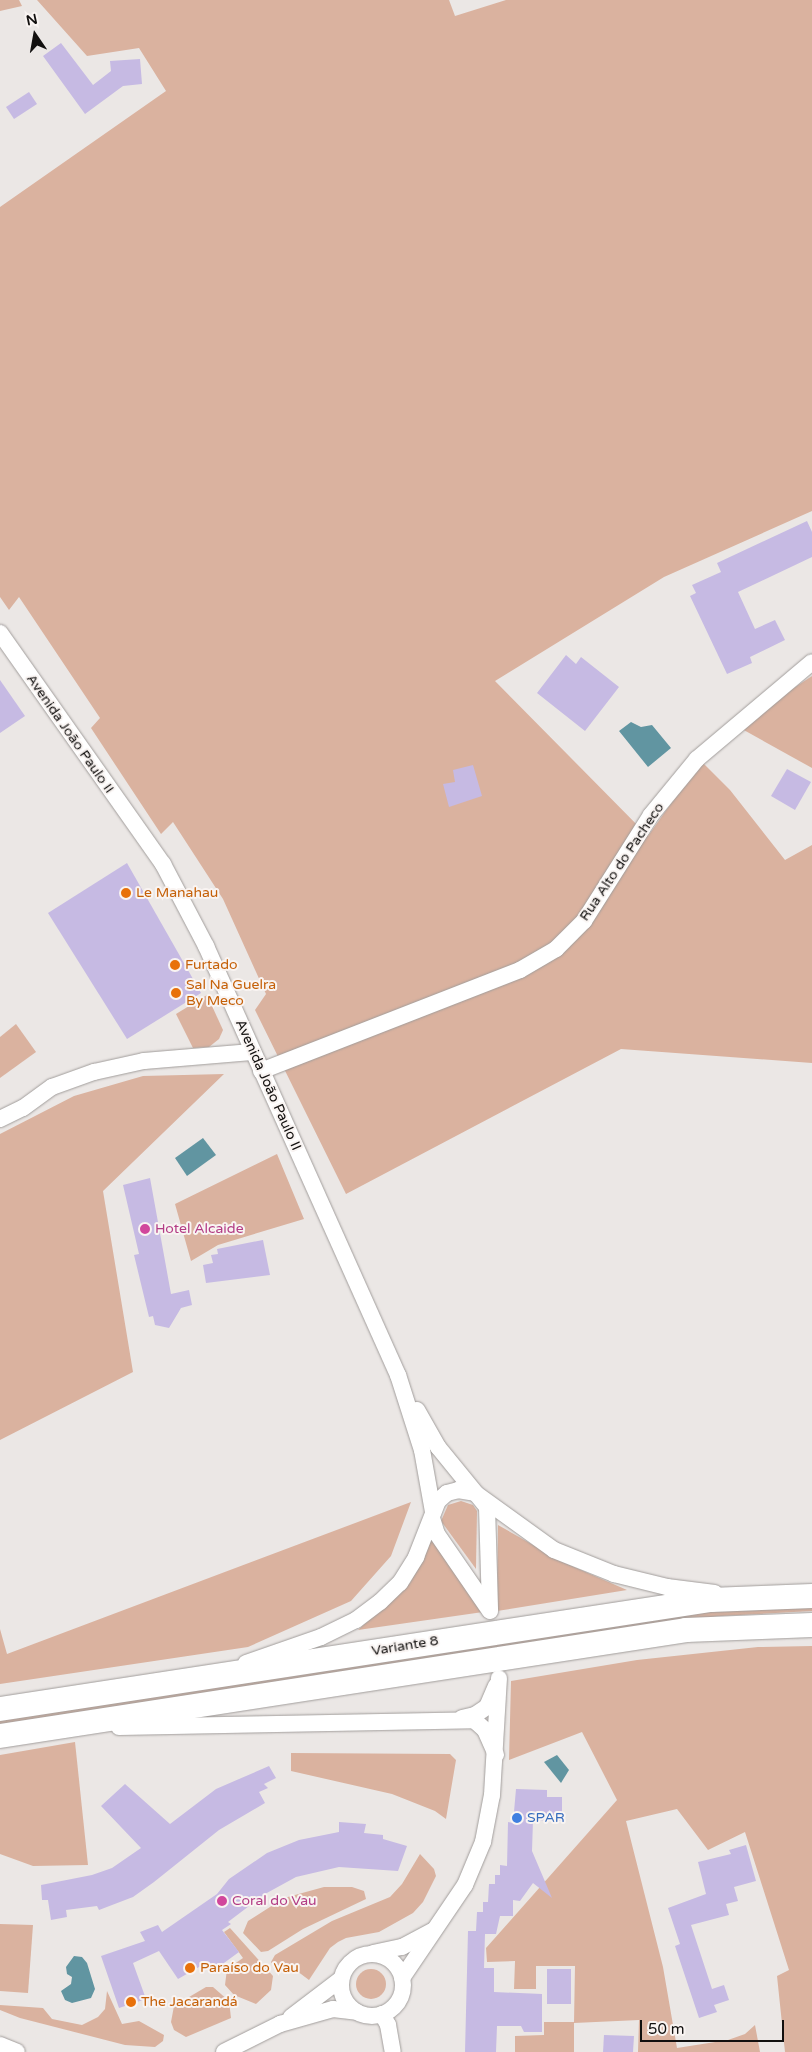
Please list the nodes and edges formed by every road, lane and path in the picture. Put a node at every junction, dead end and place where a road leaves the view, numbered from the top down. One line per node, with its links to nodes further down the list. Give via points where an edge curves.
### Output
1 (0, 633): 3 (street, Avenida João Paulo II, via 162,864 206,946)
2 (812, 662): 4 (street, Rua Alto do Pacheco, via 697,759 651,815 584,921 556,949 520,970)
3 (252, 1052): 4 (street, Avenida João Paulo II); 5 (street, via 144,1061 94,1072 52,1087 23,1108)
4 (261, 1071): 6 (street, Avenida João Paulo II)
5 (0, 1119)
6 (398, 1375): 7 (street, via 438,1447); 8 (street, via 422,1450)
7 (480, 1497): 8 (street, via 464,1490 452,1491 438,1501); 8 (street, via 489,1514 490,1611 437,1534); 9 (street, via 554,1550 614,1574 704,1592)
8 (433, 1515): 12 (street, via 426,1538 400,1583 356,1620 321,1637 247,1662)
9 (784, 1595): 10 (main road, Variante 8); 12 (main road, Variante 8, via 711,1600)
10 (812, 1596)
11 (812, 1625): 15 (main road, Variante 8, via 686,1630)
12 (136, 1688): 13 (main road, Variante 8)
13 (0, 1709)
14 (457, 1719): 15 (street); 17 (street, via 474,1720 485,1730); 17 (street, via 475,1715 487,1706 499,1678)
15 (50, 1728): 16 (main road, Variante 8)
16 (0, 1736)
17 (496, 1755): 18 (street, via 483,1842 465,1885)
18 (434, 1930): 19 (street, via 402,1947); 20 (street)
19 (372, 1954): 20 (street, via 388,1958); 21 (street, via 354,1959)
20 (402, 1978): 23 (street, via 403,1987 397,2003)
21 (341, 1979): 22 (street, via 344,1998); 24 (street)
22 (356, 2012): 23 (street); 24 (street, via 333,2009)
23 (382, 2014): 28 (street, via 388,2025)
24 (280, 2024): 27 (street)
25 (0, 2045): 26 (street)
26 (17, 2052)
27 (224, 2052)
28 (393, 2052)

